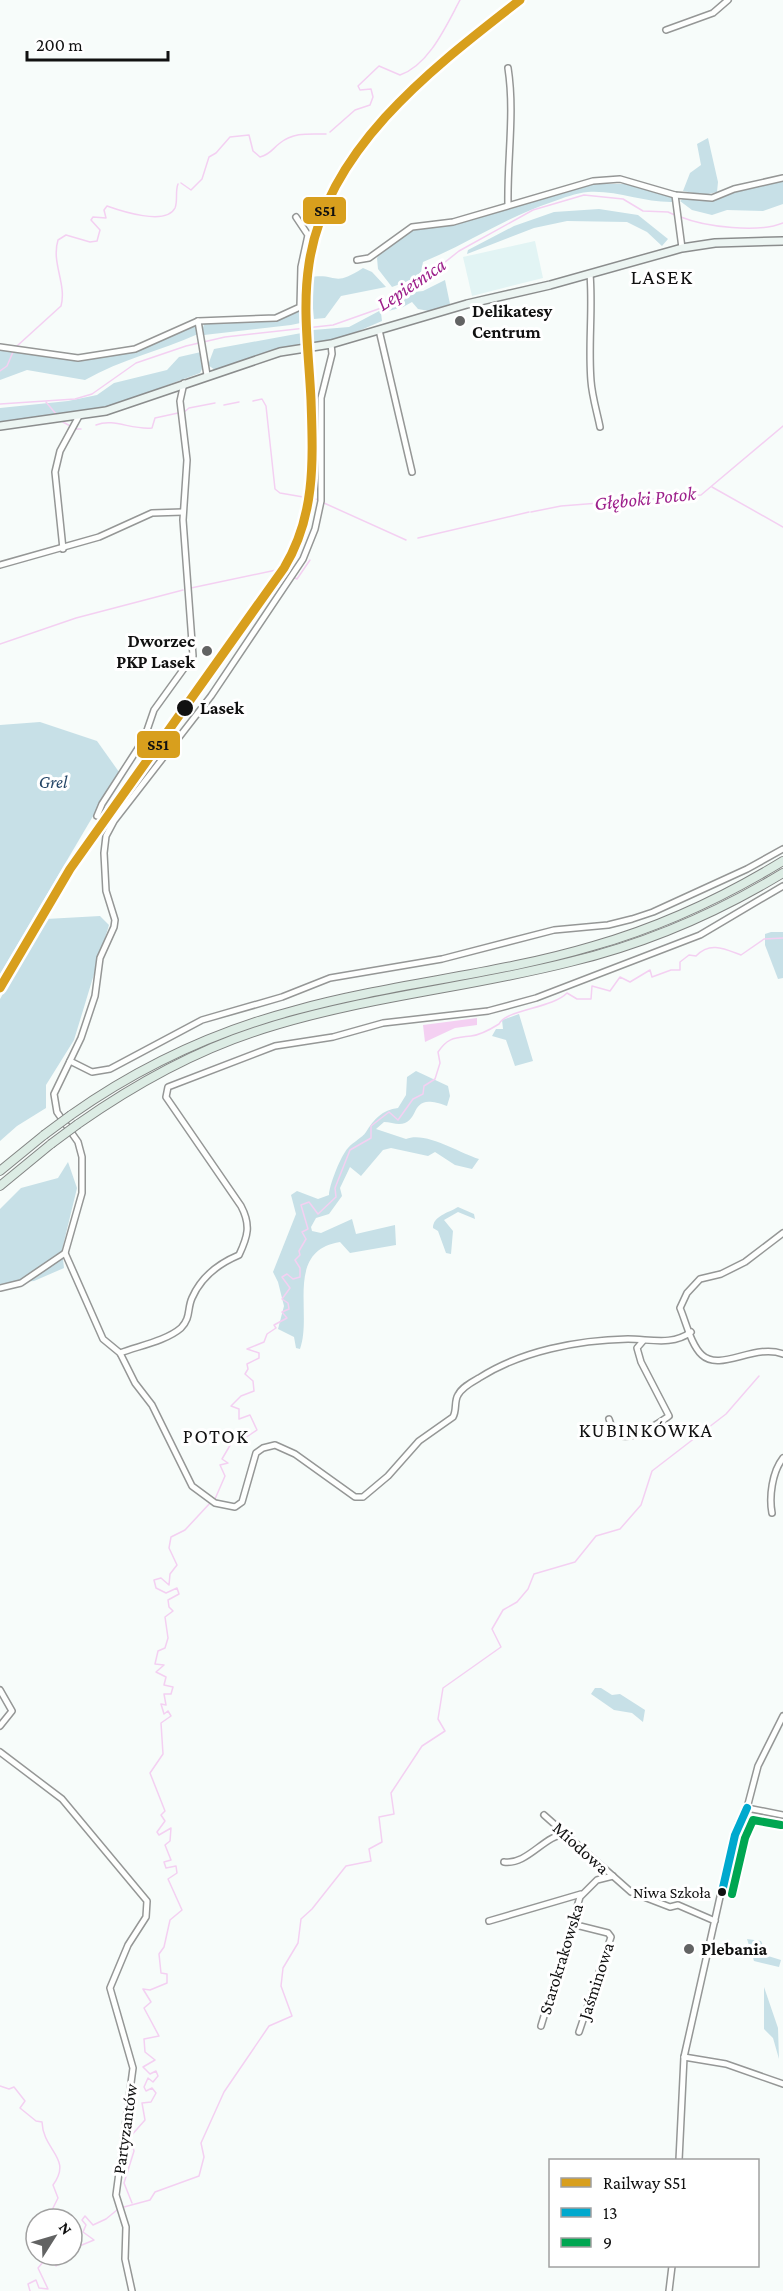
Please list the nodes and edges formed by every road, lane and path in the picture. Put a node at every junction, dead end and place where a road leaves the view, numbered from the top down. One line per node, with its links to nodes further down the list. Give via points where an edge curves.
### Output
1 (728, 0): 2 (street, via 713,13)
2 (666, 30)
3 (508, 68): 6 (street, via 512,93)
4 (783, 178): 5 (street, via 712,198)
5 (675, 195): 6 (street, via 631,181 604,179); 9 (street)
6 (508, 205): 10 (street, via 453,222 412,227 369,258)
7 (296, 217): 12 (street, via 308,235 301,267 300,307 276,318)
8 (783, 242): 9 (street, via 715,243)
9 (682, 248): 11 (street)
10 (357, 260)
11 (590, 274): 13 (street); 20 (street, via 591,383)
12 (198, 321): 15 (street, via 135,349 78,358); 16 (street)
13 (379, 330): 14 (street); 21 (street)
14 (331, 344): 16 (street, via 280,352); 30 (street, via 321,398 321,501 310,543 297,571 212,696 107,831 104,874 115,924 100,958 95,996)
15 (0, 347)
16 (207, 375): 17 (street)
17 (184, 383): 18 (street, via 116,408); 22 (street, via 180,401 187,460)
18 (79, 416): 19 (street); 23 (street, via 60,451 56,472)
19 (0, 426)
20 (600, 427)
21 (412, 472)
22 (183, 512): 23 (street, via 152,513); 25 (street, via 193,657 154,710 144,739)
23 (63, 549): 24 (street)
24 (0, 565)
25 (98, 816)
26 (783, 849): 30 (street, via 747,869 632,919 554,930 442,959 330,978 282,997 202,1020 110,1069 92,1072)
27 (783, 861): 31 (main road, bridge, via 691,910 594,946 491,971 337,1000 261,1020 143,1069 71,1115)
28 (783, 873): 32 (main road, bridge, via 695,919 615,950 532,971 373,1001 255,1032 156,1074 78,1124)
29 (783, 886): 38 (street, via 700,935 536,998 488,1011 383,1023 333,1037 275,1046 167,1088 166,1097 241,1206 249,1222 247,1239 239,1255 220,1263 192,1297 188,1319 179,1330)
30 (70, 1061): 34 (street, via 54,1098 57,1112 80,1147 83,1186)
31 (0, 1171)
32 (0, 1186)
33 (783, 1233): 36 (street, via 745,1262 694,1284 680,1308)
34 (65, 1253): 35 (street, via 21,1283); 38 (street, via 103,1339)
35 (0, 1288)
36 (691, 1332): 37 (street, via 676,1339); 39 (street, via 702,1355 717,1362 759,1350)
37 (643, 1341): 38 (street, via 602,1340 515,1358 495,1367 464,1387 457,1395 453,1417 419,1441 363,1497 355,1497 295,1454 275,1445 263,1448 256,1453 242,1502 235,1507 213,1501 192,1486 164,1426); 40 (street, via 638,1348 641,1362 669,1416 624,1437 614,1433)
38 (120, 1353)
39 (783, 1354)
40 (609, 1419)
41 (783, 1458): 42 (street, via 775,1472)
42 (772, 1514)
43 (0, 1690): 45 (street, via 12,1711)
44 (783, 1716): 47 (street, via 758,1766)
45 (0, 1726)
46 (0, 1752): 63 (street, Partyzantów, via 62,1799 147,1901 146,1917 128,1945 110,1988 133,2068 116,2195 126,2227 125,2259)
47 (747, 1808): 49 (street); 55 (street, via 735,1835)
48 (544, 1815): 50 (street, Miodowa)
49 (783, 1815)
50 (566, 1834): 51 (street, via 556,1836 526,1856); 52 (street, Miodowa)
51 (504, 1862)
52 (613, 1876): 53 (street, Starokrakowska, via 597,1880); 55 (street, Miodowa, via 643,1899 670,1907 678,1905)
53 (583, 1894): 54 (street, Starokrakowska); 56 (street, Starokrakowska)
54 (489, 1921)
55 (715, 1921): 59 (street)
56 (572, 1924): 57 (street, Starokrakowska); 58 (street, Jaśminowa, via 611,1937)
57 (541, 2025)
58 (579, 2032)
59 (684, 2057): 60 (street, via 726,2064); 61 (street)
60 (783, 2084)
61 (679, 2159)
62 (672, 2267): 64 (street)
63 (132, 2291)
64 (669, 2291)

